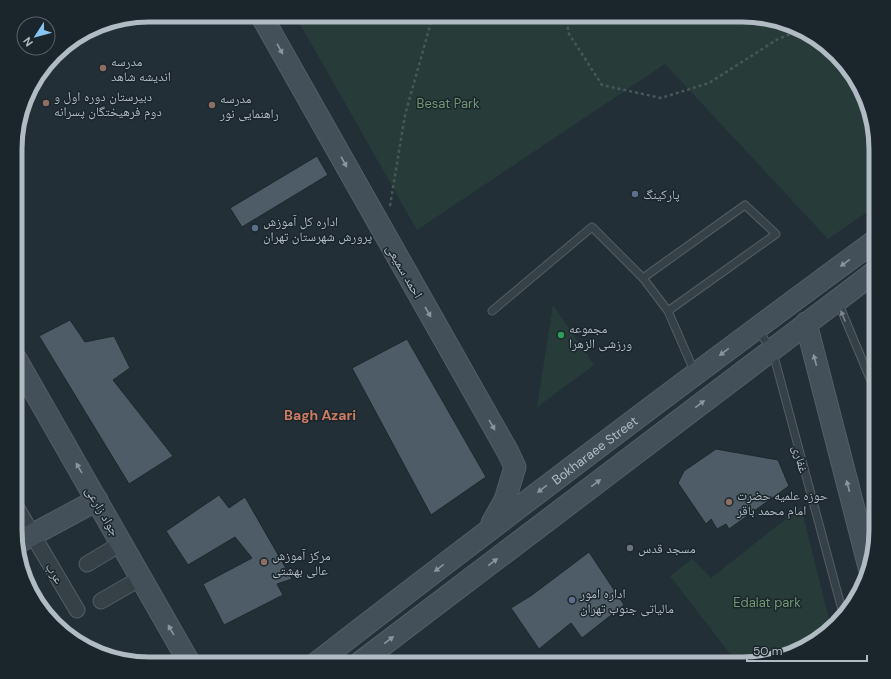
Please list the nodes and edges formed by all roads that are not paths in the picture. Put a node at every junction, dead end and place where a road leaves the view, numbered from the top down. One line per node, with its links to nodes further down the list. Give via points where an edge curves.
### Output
1 (265, 22): 16 (main road, احمد سمیعی, one-way to 16, via 508,452 514,467 505,500)
2 (869, 245): 8 (main road, Bokharaee Street, one-way to 8)
3 (869, 276): 5 (main road)
4 (643, 278): 6 (lane, via 592,227); 7 (lane); 7 (lane, via 745,205 776,234)
5 (837, 300): 9 (main road); 13 (lane, one-way to 5)
6 (492, 311)
7 (668, 311): 12 (lane)
8 (762, 323): 9 (main road); 10 (lane, غفاری); 12 (main road, Bokharaee Street, one-way to 12)
9 (806, 323): 10 (main road); 15 (main road, one-way to 9)
10 (772, 349): 24 (lane, غفاری); 28 (main road, one-way to 10)
11 (22, 369): 14 (main road, جواد زارعی, one-way to 11)
12 (695, 373): 16 (main road, Bokharaee Street, one-way to 16)
13 (869, 376)
14 (97, 500): 18 (main road); 19 (main road, جواد زارعی)
15 (858, 524): 17 (lane); 20 (main road)
16 (487, 531): 27 (main road, Bokharaee Street, one-way to 27)
17 (869, 535)
18 (24, 539): 25 (street, عرب)
19 (122, 543): 21 (street); 22 (main road, جواد زارعی)
20 (866, 557)
21 (87, 564)
22 (141, 578): 23 (street); 26 (main road, جواد زارعی, one-way to 22)
23 (101, 601)
24 (842, 608)
25 (77, 610)
26 (186, 657)
27 (324, 657)
28 (367, 657)

